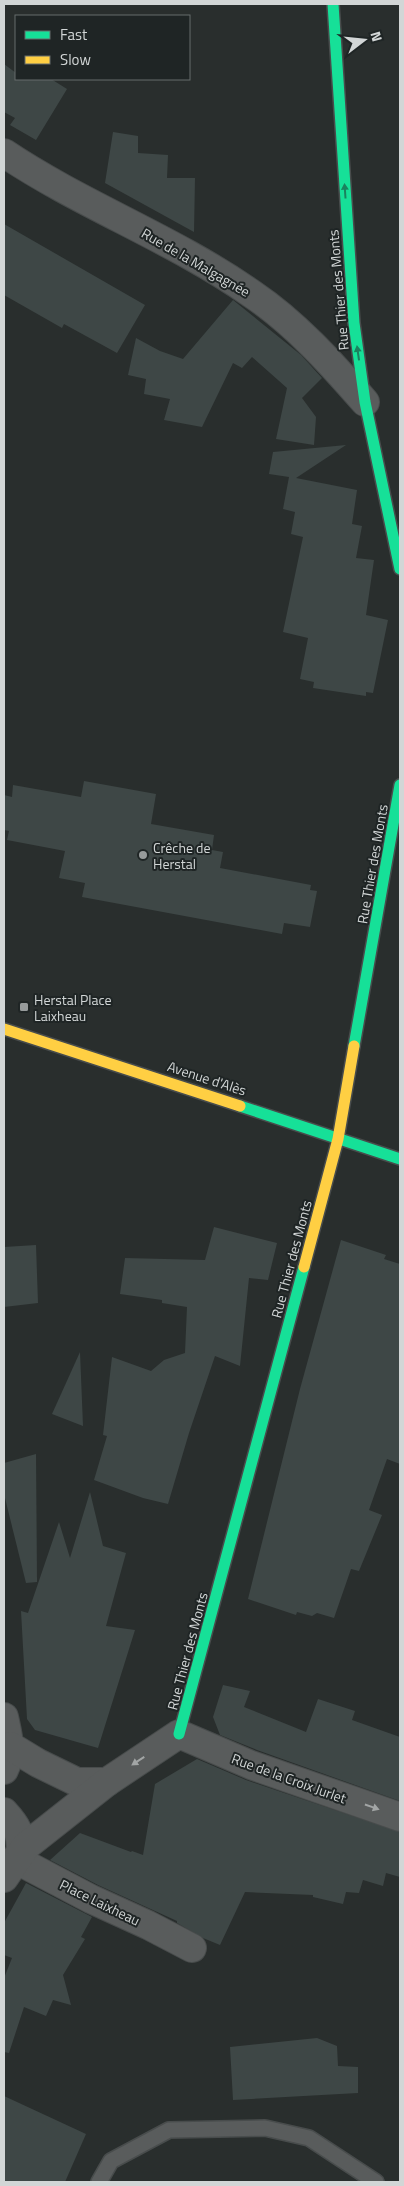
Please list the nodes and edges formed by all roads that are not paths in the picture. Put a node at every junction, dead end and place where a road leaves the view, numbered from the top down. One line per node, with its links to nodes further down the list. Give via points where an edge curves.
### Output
1 (333, 4): 3 (street, Rue Thier des Monts, one-way to 1, via 354,323)
2 (4, 153): 3 (street, Rue de la Malgagnée, via 214,269 254,295 305,339)
3 (365, 402): 4 (street, Rue Thier des Monts)
4 (400, 569)
5 (400, 785): 7 (street, Rue Thier des Monts)
6 (4, 1029): 7 (street, Avenue d'Alès)
7 (338, 1139): 8 (street, Avenue d'Alès); 10 (street, Rue Thier des Monts)
8 (400, 1159)
9 (4, 1717): 11 (street)
10 (179, 1734): 12 (street, one-way to 12); 14 (street, Rue de la Croix Jurlet, one-way to 14, via 251,1765)
11 (7, 1758): 12 (street, via 77,1782)
12 (107, 1782): 15 (street, via 26,1846)
13 (4, 1812): 15 (street, via 13,1821 22,1844)
14 (400, 1817)
15 (13, 1864): 16 (street, Place Laixheau)
16 (192, 1948)
17 (99, 2182): 18 (lane, via 111,2161 169,2130 265,2128 308,2138)
18 (376, 2182)

